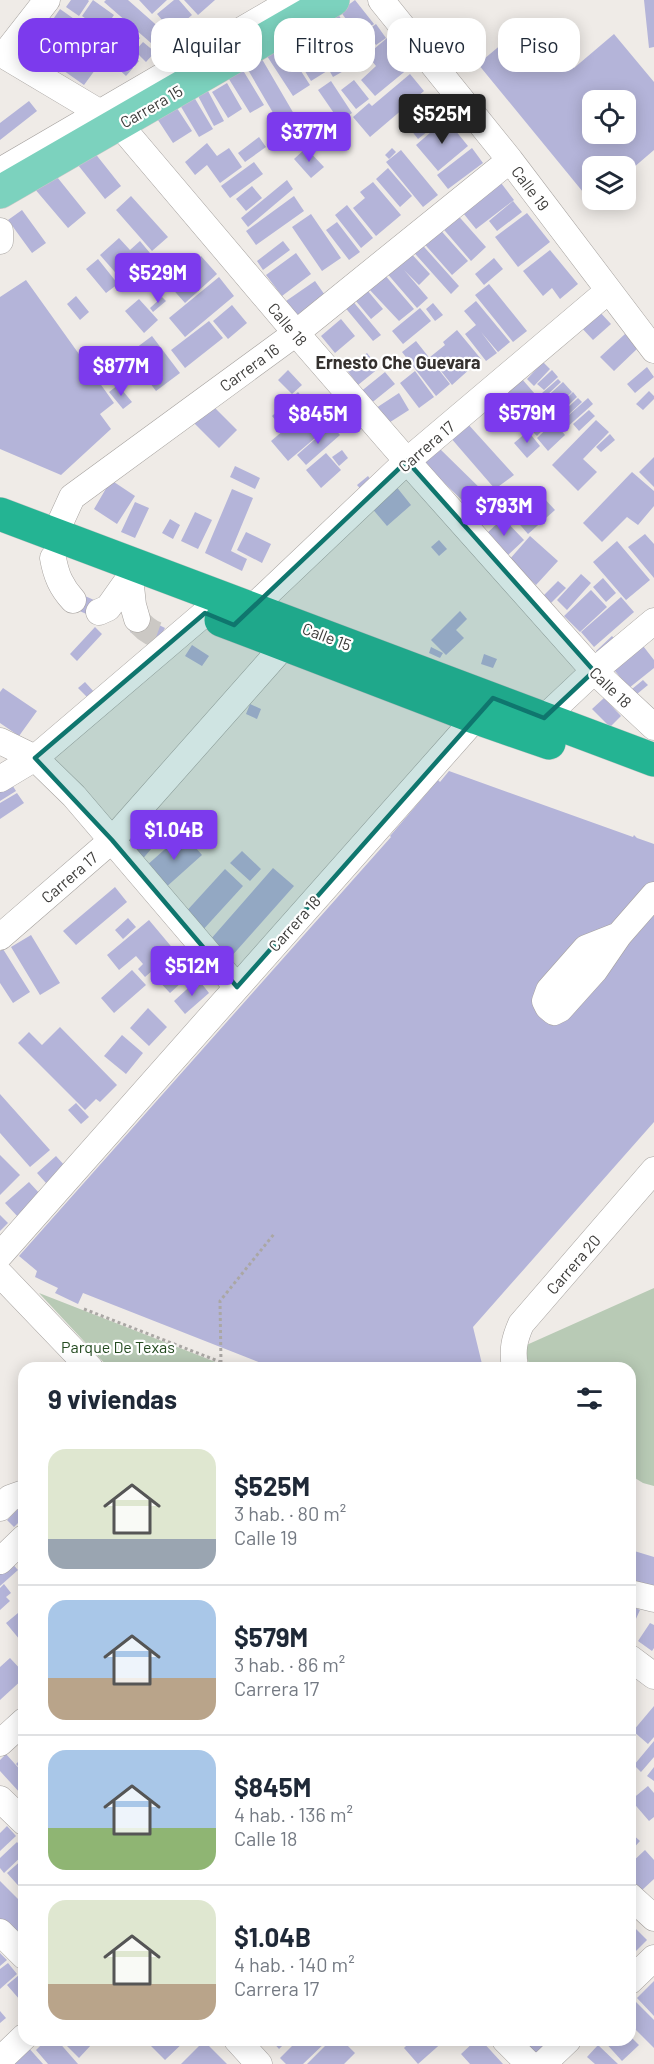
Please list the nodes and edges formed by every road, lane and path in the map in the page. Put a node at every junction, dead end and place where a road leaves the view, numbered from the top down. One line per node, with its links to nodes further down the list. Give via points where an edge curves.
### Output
1 (47, 0): 5 (street)
2 (293, 0): 6 (street, Carrera 15)
3 (333, 0): 6 (main road, Carrera 15)
4 (381, 0): 7 (street, Calle 19)
5 (2, 54): 6 (street, Calle 18)
6 (110, 118): 8 (street, Carrera 15); 9 (main road, Carrera 15); 13 (street, Calle 18)
7 (510, 160): 12 (street, Calle 19); 13 (street, Carrera 16)
8 (0, 171)
9 (0, 192)
10 (0, 231): 11 (street)
11 (0, 241)
12 (608, 291): 14 (street, Calle 19); 15 (street, Carrera 17)
13 (296, 333): 15 (street, Calle 18); 18 (street, Carrera 16, via 72,497)
14 (654, 350)
15 (407, 461): 21 (street, Carrera 17); 27 (street, Calle 18)
16 (0, 514): 18 (highway, Calle 15)
17 (0, 538): 18 (highway, Calle 15)
18 (54, 546): 19 (highway, Calle 15); 20 (street, via 56,575); 21 (highway, Calle 15)
19 (128, 585): 22 (street, via 108,608); 23 (highway, Calle 15); 24 (street)
20 (73, 600)
21 (252, 608): 26 (highway, Calle 15)
22 (99, 612)
23 (201, 612): 26 (highway, Calle 15); 32 (street)
24 (137, 619)
25 (654, 621): 27 (street)
26 (293, 636): 28 (highway, Calle 15); 36 (street, Carrera 17)
27 (594, 671): 29 (street); 30 (street, Calle 18)
28 (485, 708): 29 (highway, Calle 15); 35 (highway, Calle 15); 40 (street, Carrera 18)
29 (544, 718): 33 (highway, Calle 15)
30 (654, 727)
31 (0, 741): 32 (street)
32 (35, 758): 34 (street); 36 (street)
33 (654, 760)
34 (0, 779)
35 (654, 780)
36 (112, 840): 39 (street, Carrera 17); 40 (street)
37 (654, 895): 38 (street)
38 (619, 935)
39 (0, 937)
40 (237, 987): 43 (street, Carrera 18)
41 (654, 1170): 49 (street, Carrera 20, via 521,1324 513,1341)
42 (274, 1234): 48 (path, via 220,1301)
43 (0, 1255)
44 (0, 1274): 46 (street)
45 (84, 1309): 47 (path)
46 (84, 1362)
47 (219, 1362)
48 (222, 1362)
49 (514, 1362)
50 (18, 1495): 51 (street)
51 (0, 1508)
52 (18, 1546): 53 (street)
53 (0, 1560)
54 (636, 1594): 55 (street)
55 (654, 1599)
56 (636, 1662): 57 (street)
57 (654, 1676)
58 (18, 1726): 59 (street)
59 (0, 1743)
60 (0, 1799): 61 (street)
61 (18, 1816)
62 (636, 1901): 63 (street)
63 (654, 1917)
64 (0, 1932): 65 (street)
65 (18, 1950)
66 (654, 1958): 67 (street)
67 (636, 1975)
68 (18, 2043): 72 (street)
69 (242, 2046): 73 (street)
70 (511, 2046): 74 (street)
71 (562, 2046): 75 (street)
72 (0, 2060)
73 (259, 2064)
74 (529, 2064)
75 (543, 2064)

